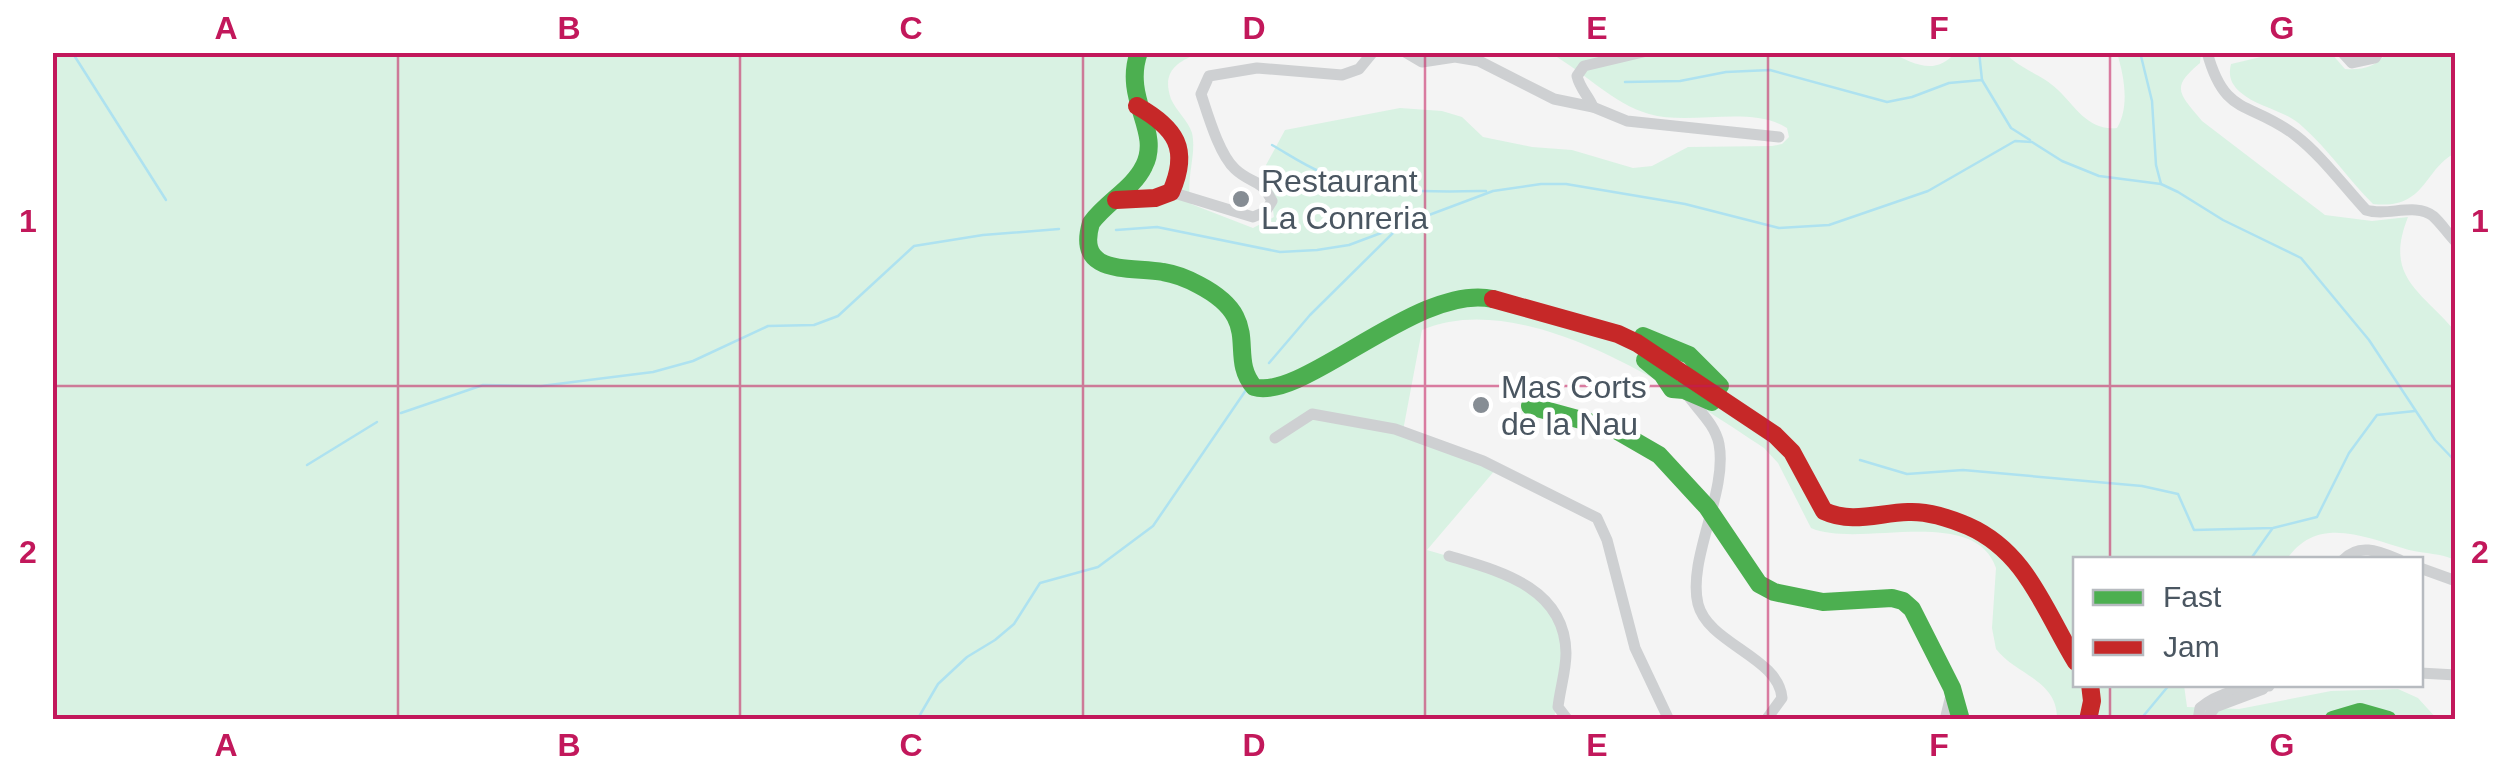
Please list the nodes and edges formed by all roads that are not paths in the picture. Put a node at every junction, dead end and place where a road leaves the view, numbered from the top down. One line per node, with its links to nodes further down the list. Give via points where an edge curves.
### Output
1 (1139, 52): 8 (street, via 1131,86)
2 (1373, 52): 11 (street, via 1359,69 1342,75 1258,68 1209,76 1200,94 1210,126 1233,168 1264,186 1272,201 1253,217)
3 (1405, 52): 9 (street, via 1422,62 1479,61 1554,98)
4 (1643, 52): 9 (street, via 1584,66 1577,76)
5 (2207, 52): 13 (street, via 2224,95 2298,137 2366,210 2431,214)
6 (2342, 52): 7 (street, via 2352,63)
7 (2379, 52)
8 (1136, 106): 11 (street, via 1162,118 1178,146); 12 (street, via 1148,154)
9 (1592, 107): 10 (street, via 1626,121)
10 (1779, 137)
11 (1171, 192): 12 (street)
12 (1116, 200): 14 (street, via 1087,230 1092,256 1112,267 1180,276 1217,296 1242,329 1248,380 1267,390 1460,300 1487,298)
13 (2456, 242)
14 (1551, 315): 15 (street); 15 (street, via 1589,317)
15 (1680, 373): 17 (street, via 1755,430); 17 (street, via 1715,383 1766,421); 19 (street, via 1719,456)
16 (1530, 406): 19 (street, via 1637,440 1664,458)
17 (1773, 434): 25 (street, via 1832,516 1932,513 2008,548)
18 (1275, 438): 33 (street, via 1312,414 1368,423 1483,461 1597,518 1636,648)
19 (1711, 515): 30 (street, via 1759,584 1776,596 1797,602 1903,601); 34 (street, via 1698,608 1777,679 1782,698)
20 (1449, 556): 32 (street, via 1509,574 1542,594 1566,649 1558,707)
21 (2346, 557): 22 (street, via 2362,549)
22 (2390, 557)
23 (2423, 569): 24 (street)
24 (2456, 582)
25 (2073, 656)
26 (2423, 674): 27 (street)
27 (2456, 675)
28 (2090, 687): 37 (street)
29 (2250, 687): 31 (street, via 2211,700)
30 (1952, 688): 35 (street); 36 (street)
31 (2199, 718)
32 (1568, 720)
33 (1669, 720)
34 (1766, 720)
35 (1945, 720)
36 (1961, 720)
37 (2088, 720)
38 (2333, 720): 39 (street, via 2360,712)
39 (2388, 720)

